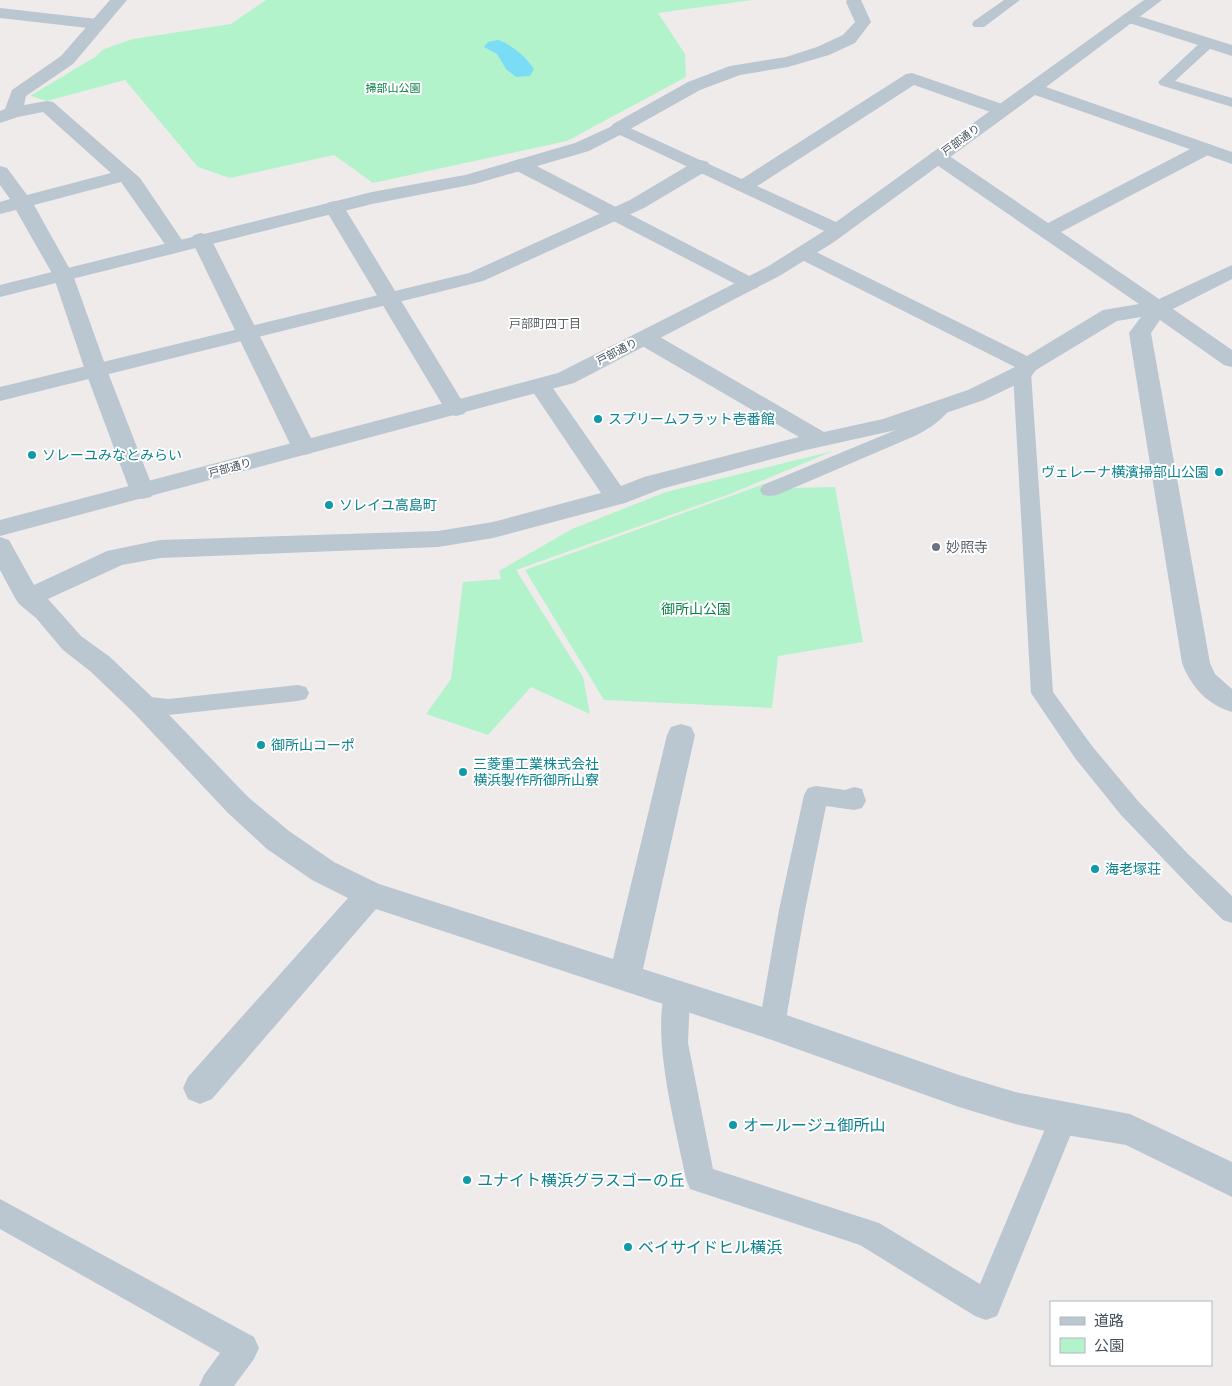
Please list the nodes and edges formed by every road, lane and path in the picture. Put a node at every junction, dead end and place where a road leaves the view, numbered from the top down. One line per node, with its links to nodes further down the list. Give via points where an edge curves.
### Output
1 (119, 0): 7 (street)
2 (1012, 0): 8 (lane)
3 (1154, 0): 6 (street, 戸部通り)
4 (854, 2): 15 (street, via 863,22 850,39 788,62 736,70 694,86)
5 (0, 13): 7 (street)
6 (1129, 18): 9 (street); 11 (street, 戸部通り)
7 (97, 24): 14 (street, via 67,60 18,94)
8 (979, 24)
9 (1208, 43): 10 (street); 12 (lane, via 1165,82)
10 (1232, 51)
11 (1033, 88): 13 (street, 戸部通り); 16 (street)
12 (1232, 103)
13 (1002, 110): 17 (street, 戸部通り); 23 (street, via 912,78)
14 (6, 115): 22 (street, via 47,106)
15 (619, 128): 19 (street, via 582,147); 20 (street)
16 (1205, 149): 18 (street); 29 (street)
17 (938, 157): 28 (street, 戸部通り); 29 (street)
18 (1232, 158)
19 (520, 165): 25 (street, via 468,180); 27 (street)
20 (701, 166): 23 (street); 27 (street)
21 (0, 172): 24 (street)
22 (125, 175): 24 (street); 31 (street)
23 (744, 186): 28 (street)
24 (22, 202): 26 (street); 34 (street)
25 (334, 207): 30 (street); 37 (street)
26 (0, 208)
27 (616, 214): 35 (street); 37 (street, via 476,277)
28 (838, 230): 32 (street, 戸部通り)
29 (1046, 232): 38 (street)
30 (201, 240): 31 (street); 39 (street)
31 (176, 246): 34 (street)
32 (803, 253): 35 (street, 戸部通り); 42 (street)
33 (1232, 271): 38 (street)
34 (63, 275): 36 (street); 43 (street)
35 (750, 284): 40 (street, 戸部通り)
36 (0, 291)
37 (388, 298): 39 (street); 47 (street)
38 (1158, 308): 41 (street); 42 (street, via 1112,315); 57 (street, via 1140,334 1196,663 1200,678)
39 (248, 333): 43 (street); 49 (street)
40 (645, 338): 44 (street, 戸部通り, via 566,378); 48 (street)
41 (1230, 357)
42 (1025, 369): 46 (street, via 976,395); 62 (lane, via 1042,693 1062,725 1123,800 1191,874)
43 (96, 370): 45 (street); 50 (street)
44 (540, 386): 47 (street, 戸部通り); 52 (street)
45 (0, 394)
46 (943, 406): 48 (street, via 888,425); 51 (lane, via 912,431)
47 (456, 409): 49 (street, 戸部通り)
48 (821, 440): 52 (street, via 653,483)
49 (304, 448): 50 (street, 戸部通り)
50 (142, 490): 53 (street, 戸部通り)
51 (770, 490)
52 (616, 498): 55 (street, via 493,530 438,539 160,549 116,558)
53 (0, 528)
54 (0, 546): 55 (street)
55 (28, 598): 58 (street, via 45,611 72,643 100,664)
56 (298, 693): 58 (lane, via 168,706)
57 (1232, 702)
58 (142, 704): 61 (street, via 215,782 278,840 323,872)
59 (681, 735): 63 (street)
60 (854, 796): 65 (lane, via 854,801 816,795)
61 (370, 894): 63 (street); 66 (street)
62 (1232, 912)
63 (624, 977): 64 (street)
64 (677, 994): 65 (street); 67 (lane, via 674,1043 700,1178 868,1232 986,1305)
65 (772, 1025): 67 (street, via 959,1091)
66 (200, 1088)
67 (1063, 1119): 68 (street, via 1130,1130)
68 (1232, 1180)
69 (3, 1221): 70 (lane, via 243,1348)
70 (215, 1386)

